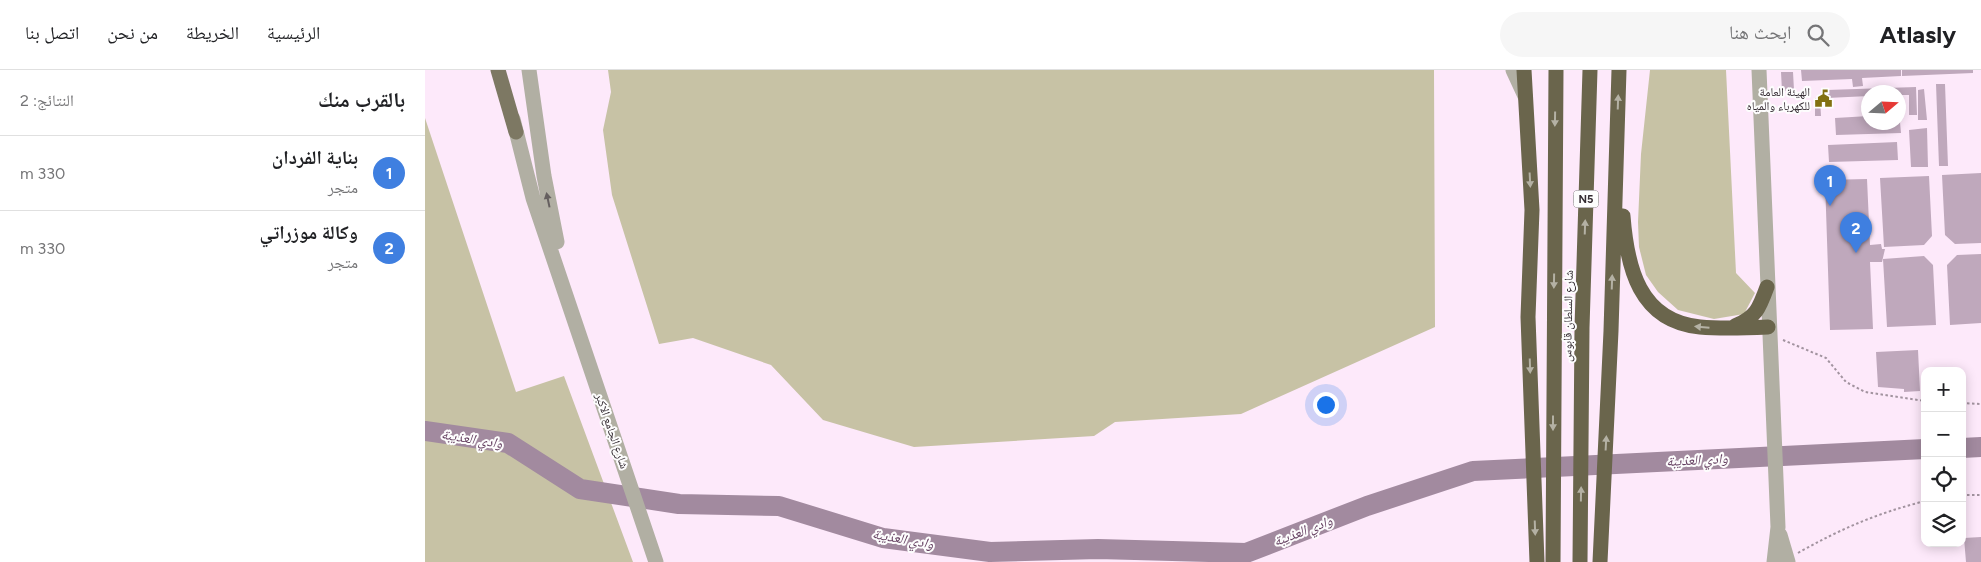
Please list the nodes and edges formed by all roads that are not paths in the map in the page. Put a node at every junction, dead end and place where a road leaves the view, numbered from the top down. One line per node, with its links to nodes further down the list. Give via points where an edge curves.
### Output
1 (498, 70): 11 (main road)
2 (504, 70): 11 (street, شارع الجامع الاكبر)
3 (529, 70): 14 (street, شارع الجامع الاكبر, one-way to 3, via 543,176)
4 (1513, 70): 10 (street)
5 (1524, 70): 10 (highway)
6 (1556, 70): 18 (highway, شارع السلطان قابوس, one-way to 18)
7 (1590, 70): 19 (highway, شارع السلطان قابوس / N5, one-way to 7, via 1582,328)
8 (1619, 70): 12 (highway, one-way to 8)
9 (1759, 70): 13 (street)
10 (1525, 96): 17 (highway, one-way to 17, via 1532,210 1528,317)
11 (516, 132): 14 (street, شارع الجامع الاكبر, via 533,198)
12 (1617, 138): 15 (highway, one-way to 12, via 1698,327 1665,316 1648,302 1638,287 1625,245); 22 (highway, one-way to 12)
13 (1767, 288): 15 (highway, via 1750,320); 16 (street)
14 (569, 299): 21 (street, شارع الجامع الاكبر)
15 (1731, 328): 16 (highway)
16 (1769, 332): 20 (street, via 1778,527)
17 (1537, 561)
18 (1553, 561)
19 (1580, 561)
20 (1783, 561)
21 (656, 562)
22 (1600, 562)

